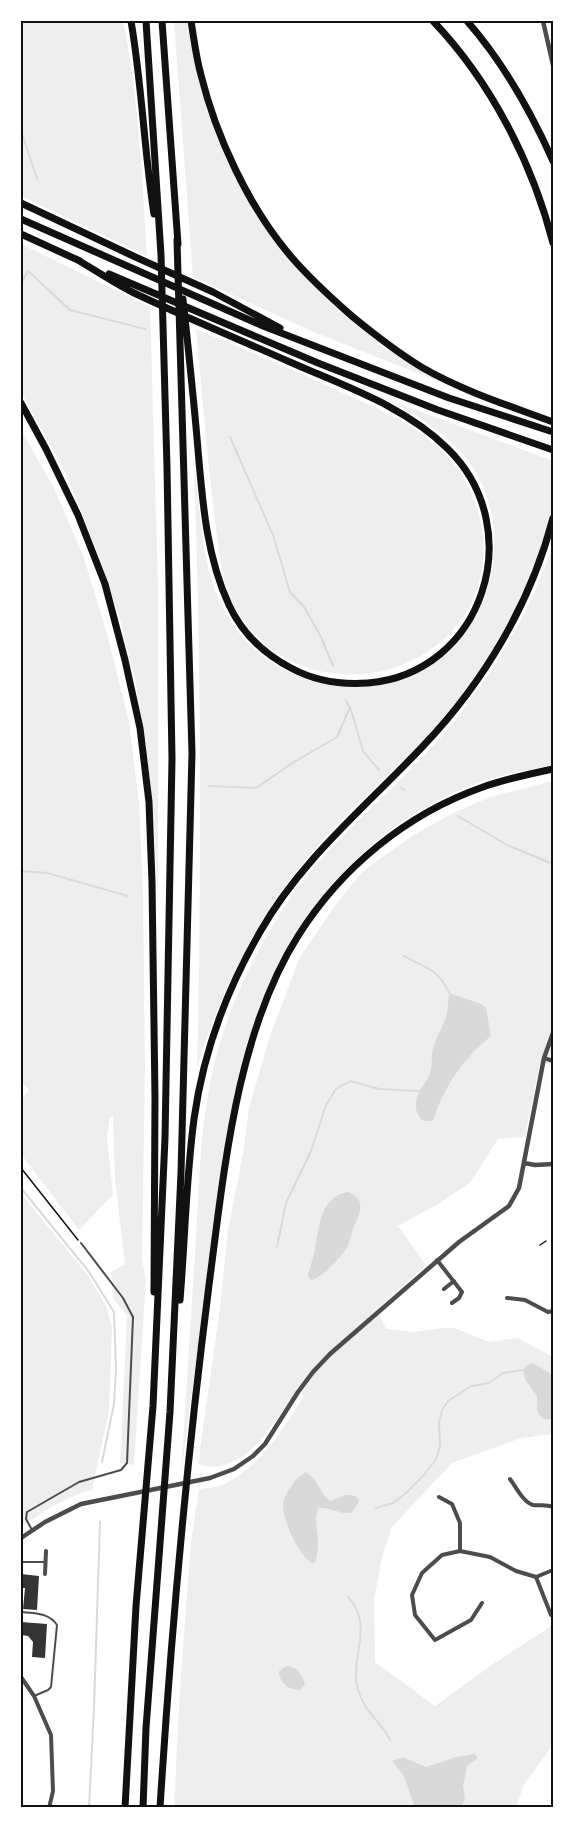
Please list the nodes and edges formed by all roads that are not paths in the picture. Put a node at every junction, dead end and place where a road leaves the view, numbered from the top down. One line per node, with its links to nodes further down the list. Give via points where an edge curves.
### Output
1 (132, 21): 15 (highway)
2 (146, 21): 15 (highway)
3 (162, 21): 13 (highway)
4 (191, 21): 19 (highway, via 201,75 222,139 252,199 277,239 302,268 378,337 422,368)
5 (433, 21): 14 (highway, via 474,71 513,136 533,180)
6 (467, 21): 9 (highway, via 506,74)
7 (543, 21): 8 (street)
8 (553, 65)
9 (553, 161)
10 (21, 202): 17 (highway, via 213,292)
11 (21, 219): 17 (highway)
12 (21, 234): 16 (highway)
13 (177, 240): 16 (highway, via 208,542 220,586 239,624 278,662 316,679 336,683 378,682 397,676 425,664 446,647 475,609 487,578 490,555 484,507 465,468 428,431 406,416 374,399 214,328); 37 (highway, via 192,753 182,1161)
14 (553, 243)
15 (160, 255): 36 (highway, via 172,759 165,1138)
16 (132, 288): 21 (highway, via 438,410)
17 (303, 340): 20 (highway, via 449,398)
18 (21, 404): 36 (highway, via 78,515 105,584 140,728 149,802 152,882)
19 (552, 422)
20 (552, 431)
21 (551, 449)
22 (553, 518): 37 (highway, via 519,610 486,667 445,723 339,829 301,873 260,931 229,994 208,1055 194,1119)
23 (553, 769): 58 (highway, via 482,788 442,805 385,840 320,904 285,958 267,998 240,1088 208,1296 188,1461)
24 (553, 1033): 25 (street)
25 (544, 1058): 26 (street); 27 (street)
26 (553, 1061)
27 (524, 1163): 28 (street); 30 (street, via 519,1188 509,1206)
28 (553, 1164)
29 (81, 1243): 41 (lane, via 133,1317 127,1463 121,1470 79,1482 27,1512)
30 (437, 1260): 31 (street); 41 (street, via 330,1354 313,1372 265,1444 234,1469 210,1478 81,1504)
31 (454, 1281): 32 (street); 34 (street, via 462,1292)
32 (444, 1289)
33 (507, 1298): 35 (street)
34 (452, 1304)
35 (553, 1311)
36 (153, 1406): 56 (highway, via 136,1606)
37 (170, 1412): 57 (highway)
38 (510, 1479): 40 (street, via 526,1501)
39 (438, 1497): 44 (street, via 452,1504 460,1522)
40 (553, 1507)
41 (32, 1530): 42 (street)
42 (21, 1538)
43 (46, 1551): 46 (street)
44 (460, 1551): 49 (street, via 490,1557); 50 (street, via 442,1555 422,1573 412,1595 415,1615 435,1640 471,1620)
45 (21, 1562): 46 (lane)
46 (45, 1562): 48 (street)
47 (553, 1570): 49 (street)
48 (45, 1574)
49 (536, 1577): 52 (street)
50 (482, 1603)
51 (21, 1610): 54 (lane, via 48,1615 57,1625 51,1687)
52 (551, 1615)
53 (21, 1677): 54 (street)
54 (34, 1696): 55 (street, via 51,1735)
55 (50, 1808)
56 (126, 1808)
57 (143, 1808)
58 (160, 1808)

